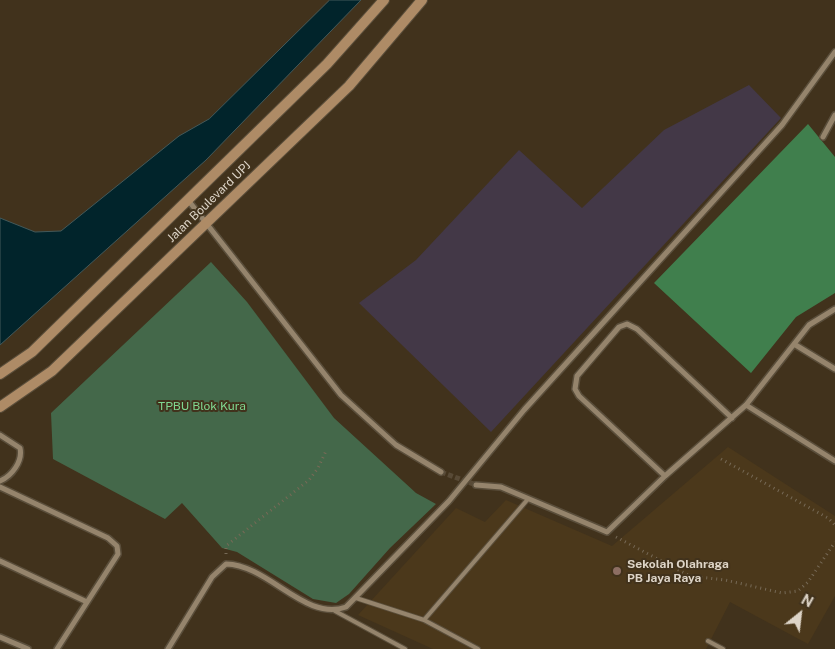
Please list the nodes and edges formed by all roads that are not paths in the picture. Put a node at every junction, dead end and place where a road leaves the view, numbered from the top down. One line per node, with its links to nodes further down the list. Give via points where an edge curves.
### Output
1 (384, 0): 6 (street, Jalan Boulevard UPJ, via 327,64)
2 (422, 0): 7 (street, Jalan Boulevard UPJ, via 349,86)
3 (835, 52): 24 (street, via 782,126 524,410 449,501)
4 (835, 116): 5 (street)
5 (823, 137)
6 (188, 200): 7 (street); 11 (street, Jalan Boulevard UPJ, via 32,352)
7 (206, 221): 13 (street, Jalan Boulevard UPJ, via 52,371); 17 (street, via 341,394 396,445)
8 (835, 309): 9 (street, via 809,325)
9 (794, 344): 10 (street); 12 (street)
10 (835, 369)
11 (0, 374)
12 (746, 405): 14 (street); 16 (street)
13 (0, 407)
14 (732, 418): 18 (street); 18 (street, via 637,329 627,324 620,327 577,376 575,389)
15 (0, 435): 19 (street, via 20,448 21,454 12,472)
16 (835, 461)
17 (440, 472)
18 (664, 476): 22 (street, via 607,532)
19 (0, 481)
20 (476, 485): 22 (street, via 501,487)
21 (0, 487): 25 (street, via 108,538 117,546 118,554)
22 (528, 499): 27 (lane)
23 (0, 562): 25 (street)
24 (356, 598): 26 (street); 27 (lane)
25 (88, 602): 31 (street)
26 (335, 611): 32 (street, via 310,605 238,564 226,564 212,577); 33 (lane)
27 (424, 620): 34 (lane)
28 (0, 637): 30 (street)
29 (708, 641): 35 (lane)
30 (28, 649)
31 (57, 649)
32 (168, 649)
33 (405, 649)
34 (478, 649)
35 (723, 649)

